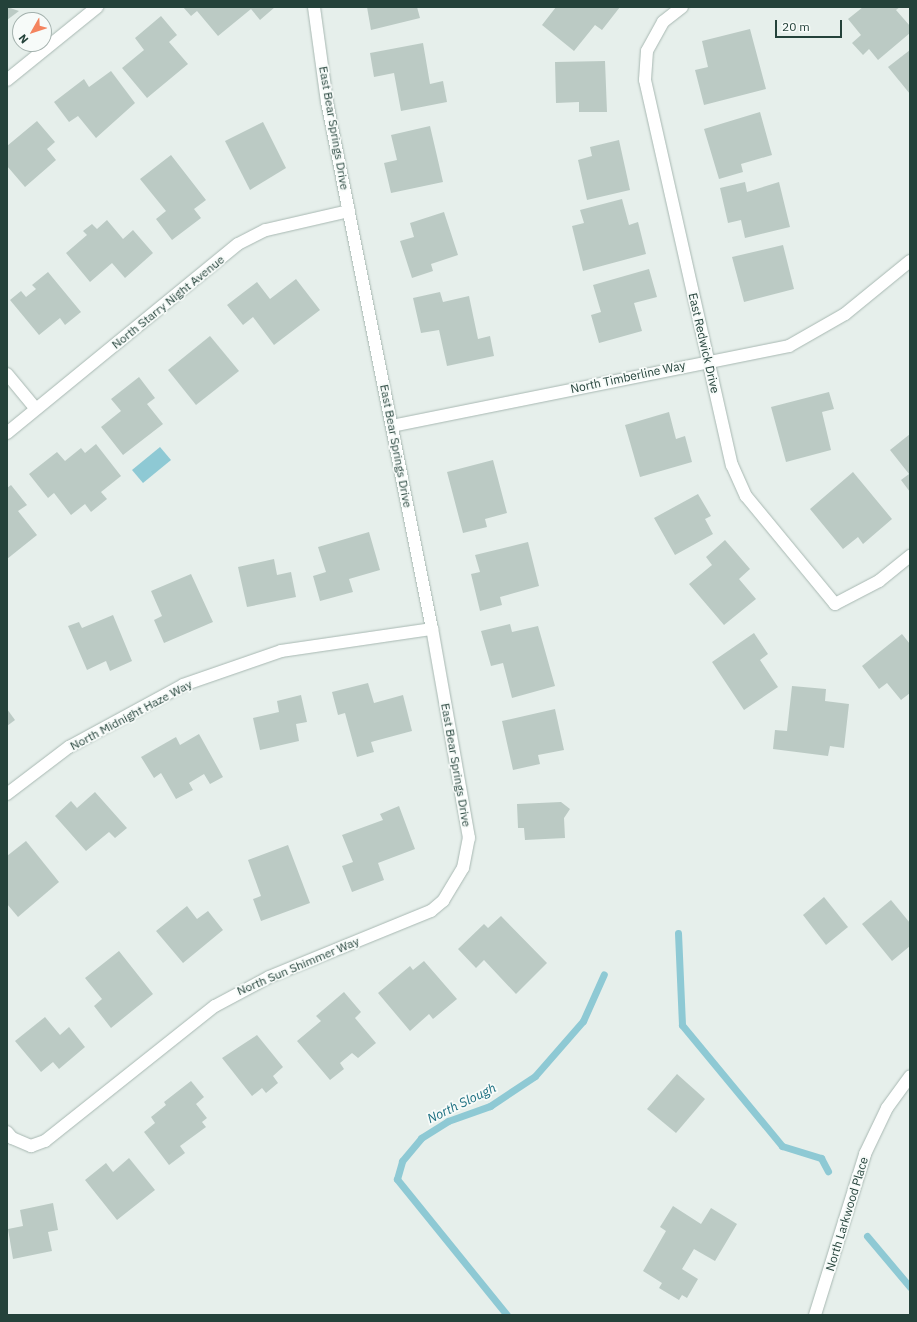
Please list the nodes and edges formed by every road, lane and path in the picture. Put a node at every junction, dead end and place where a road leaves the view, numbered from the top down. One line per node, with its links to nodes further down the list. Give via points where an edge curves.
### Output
1 (97, 7): 4 (street)
2 (314, 7): 5 (street, East Bear Springs Drive, via 326,102)
3 (682, 7): 7 (street, East Redwick Drive, via 663,22 647,51 645,80)
4 (7, 80)
5 (349, 211): 9 (street, North Starry Night Avenue, via 266,230 238,244); 10 (street, East Bear Springs Drive)
6 (910, 261): 7 (street, North Timberline Way, via 845,314 789,346)
7 (707, 361): 10 (street, North Timberline Way); 12 (street, East Redwick Drive, via 732,464 746,496 835,604 879,581)
8 (7, 374): 9 (street)
9 (36, 409): 11 (street, North Starry Night Avenue)
10 (392, 426): 13 (street, East Bear Springs Drive)
11 (7, 433)
12 (910, 556)
13 (432, 629): 14 (street, North Midnight Haze Way, via 281,651 183,685 69,747); 15 (street, East Bear Springs Drive, via 469,838 463,868)
14 (7, 794)
15 (454, 883): 17 (street, North Sun Shimmer Way, via 443,900 431,910 236,993 62,1130 31,1146 12,1138)
16 (910, 1076): 18 (street, North Larkwood Place, via 887,1108 864,1154)
17 (7, 1132)
18 (815, 1315)

